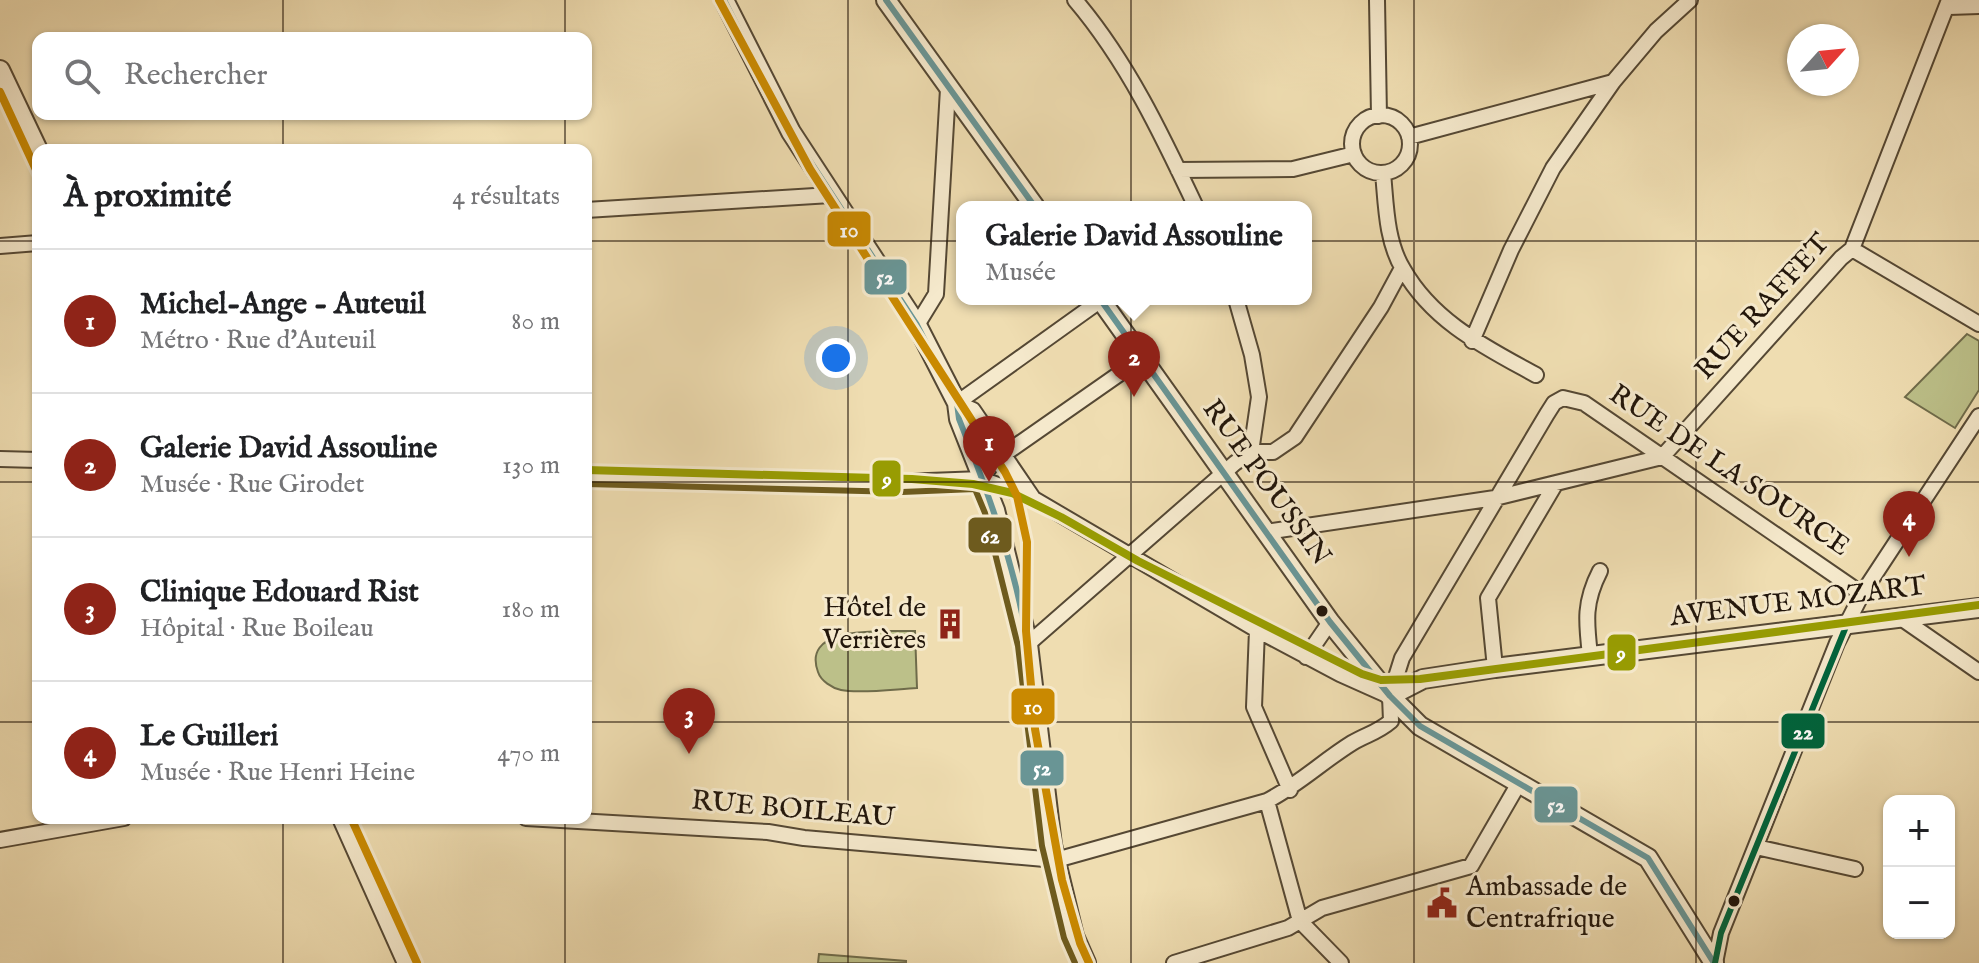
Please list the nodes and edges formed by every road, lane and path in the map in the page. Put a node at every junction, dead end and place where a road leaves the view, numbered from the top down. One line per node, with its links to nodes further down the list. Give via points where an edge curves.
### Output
1 (724, 0): 17 (street, via 791,132)
2 (886, 0): 10 (street)
3 (1075, 0): 15 (street, via 1122,64)
4 (1377, 0): 11 (street)
5 (1690, 0): 9 (street)
6 (1949, 4): 7 (street); 23 (street, RUE RAFFET)
7 (1979, 6)
8 (0, 70): 13 (street)
9 (1613, 82): 12 (street); 30 (street, via 1553,168)
10 (948, 89): 18 (street); 29 (street, via 936,294)
11 (1379, 116): 12 (street, via 1398,121); 14 (street, via 1357,129)
12 (1409, 137): 16 (street, via 1404,161)
13 (35, 144)
14 (1354, 154): 15 (street, via 1293,169); 16 (street, via 1366,168)
15 (1178, 170): 19 (street)
16 (1383, 173): 24 (street, via 1388,224)
17 (831, 195): 20 (street); 29 (street)
18 (1031, 201)
19 (1193, 201)
20 (592, 210)
21 (32, 243): 22 (street)
22 (0, 246)
23 (1852, 249): 28 (street); 37 (street, RUE RAFFET)
24 (1402, 268): 30 (street, via 1439,316); 36 (street, via 1295,437 1273,452)
25 (1094, 305): 33 (street)
26 (1105, 305): 31 (street, RUE POUSSIN)
27 (1238, 305): 36 (street, via 1259,397)
28 (1979, 324)
29 (917, 325): 33 (street)
30 (1472, 341): 32 (street)
31 (1142, 358): 35 (street); 40 (street, RUE POUSSIN)
32 (1536, 375)
33 (957, 403): 35 (street, via 973,410); 42 (street)
34 (1979, 416): 49 (street)
35 (1003, 455): 42 (street); 45 (street)
36 (1246, 456): 40 (street)
37 (1662, 457): 43 (street); 44 (street, RUE DE LA SOURCE, via 1584,403 1563,398 1554,403); 49 (street, RUE DE LA SOURCE)
38 (0, 459): 39 (street)
39 (32, 460)
40 (1223, 472): 46 (street, RUE POUSSIN); 47 (street)
41 (592, 474): 42 (street)
42 (982, 479): 45 (street); 55 (street, via 995,510)
43 (1556, 483): 44 (street); 58 (street, via 1488,598)
44 (1495, 498): 46 (street); 60 (street, via 1402,658)
45 (1034, 499): 47 (street)
46 (1266, 532): 52 (street, RUE POUSSIN)
47 (1129, 556): 54 (street); 55 (street)
48 (1600, 571): 56 (street, via 1586,610)
49 (1862, 594): 53 (street)
50 (1979, 608): 51 (street, AVENUE MOZART)
51 (1901, 618): 53 (street, AVENUE MOZART); 59 (street)
52 (1330, 622): 57 (street); 60 (street, RUE POUSSIN)
53 (1847, 624): 56 (street, AVENUE MOZART); 68 (street)
54 (1257, 630): 57 (street); 62 (street, via 1254,707)
55 (1028, 644): 69 (street)
56 (1590, 655): 58 (street, AVENUE MOZART)
57 (1306, 657): 60 (street)
58 (1495, 668): 60 (street, AVENUE MOZART, via 1423,679)
59 (1979, 672)
60 (1390, 696): 61 (street, RUE POUSSIN, via 1420,726); 62 (street, via 1391,721)
61 (1519, 783): 71 (street, via 1471,866 1322,908); 76 (street, RUE POUSSIN, via 1648,858)
62 (1290, 790): 63 (street)
63 (1267, 801): 69 (street); 71 (street)
64 (592, 822): 69 (street, RUE BOILEAU, via 768,832)
65 (90, 824): 67 (street)
66 (345, 824): 72 (street)
67 (0, 840)
68 (1756, 847): 70 (street); 76 (street, via 1721,933)
69 (1056, 860): 73 (street)
70 (1855, 869)
71 (1300, 921): 74 (street); 75 (street)
72 (407, 963)
73 (1086, 963)
74 (1174, 963)
75 (1341, 963)
76 (1715, 963)

